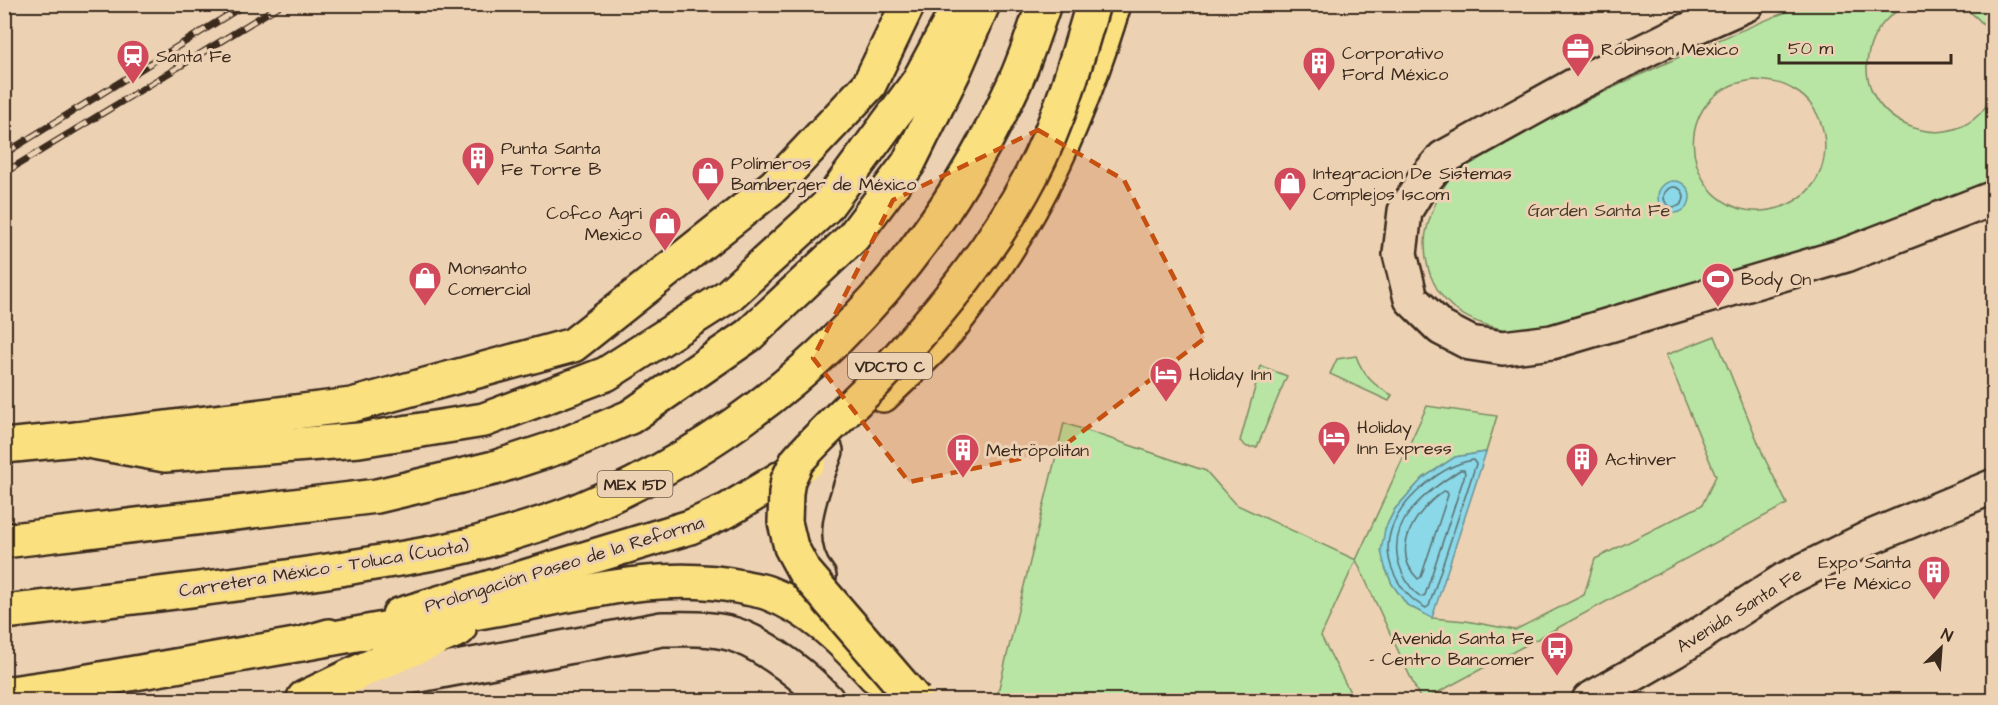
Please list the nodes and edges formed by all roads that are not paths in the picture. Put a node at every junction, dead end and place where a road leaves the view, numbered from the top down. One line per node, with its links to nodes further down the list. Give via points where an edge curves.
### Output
1 (888, 4): 9 (main road)
2 (908, 4): 9 (main road)
3 (962, 4): 11 (main road, via 918,82 826,207 728,296 606,374 484,420 359,440 165,455)
4 (983, 4): 17 (main road, via 908,164 853,237 749,334 630,417 564,445 494,468 377,496)
5 (1044, 4): 19 (main road, Carretera México - Toluca (Cuota) / MEX 15D, via 1015,82 991,130 935,223 902,268 828,351 742,421 684,457 577,511 470,545 304,574)
6 (1093, 4): 26 (main road, VDCTO C, bridge, via 1055,122 1031,176 999,230 915,338 797,461 789,480 787,537 804,571)
7 (1114, 4): 13 (main road, Prolongación Paseo de la Reforma, via 1083,99 1052,170 1015,237 939,340)
8 (1747, 4): 10 (street, via 1575,85 1443,158 1405,211 1400,254 1411,299 1441,328 1470,343 1503,348 1552,342 1846,255)
9 (869, 85): 11 (main road, via 774,186 573,345 352,405)
10 (1994, 198)
11 (77, 439): 12 (main road)
12 (4, 446)
13 (826, 452): 20 (main road, Prolongación Paseo de la Reforma, via 728,510 690,527); 27 (street, via 807,510 806,550 816,573)
14 (1994, 486): 16 (street, Avenida Santa Fe)
15 (1994, 508): 16 (street)
16 (1869, 538): 28 (street, Avenida Santa Fe, via 1786,579)
17 (4, 541)
18 (514, 606): 20 (main road); 23 (main road); 25 (main road, via 642,582 685,580 767,592 808,611 840,638)
19 (4, 612)
20 (301, 644): 22 (main road, Prolongación Paseo de la Reforma, via 166,668)
21 (4, 694): 22 (main road)
22 (80, 695)
23 (298, 699): 24 (street, via 662,629 699,628 740,636 774,656)
24 (827, 700)
25 (895, 700)
26 (915, 700)
27 (921, 700)
28 (1589, 700)

